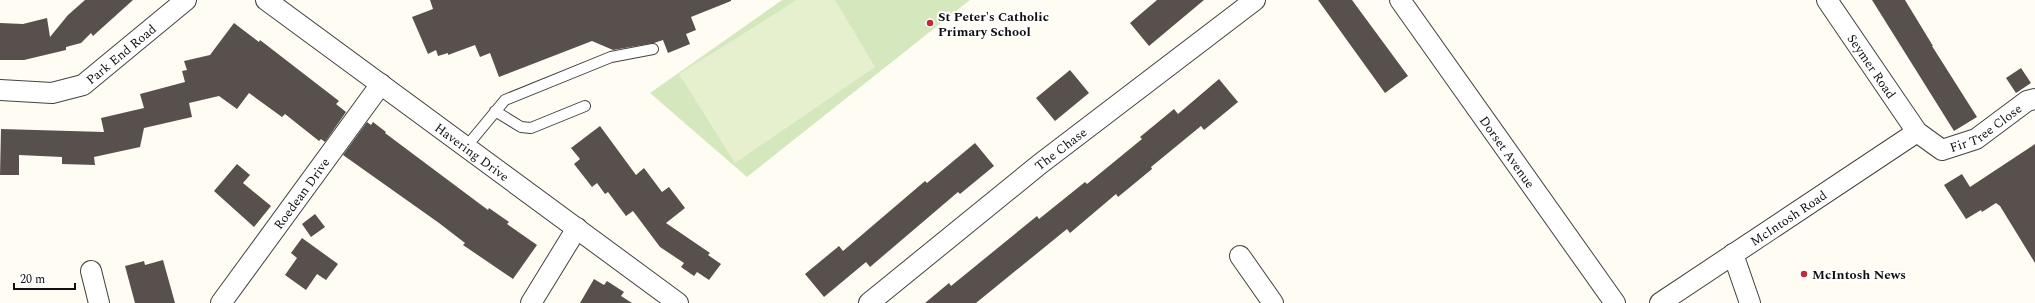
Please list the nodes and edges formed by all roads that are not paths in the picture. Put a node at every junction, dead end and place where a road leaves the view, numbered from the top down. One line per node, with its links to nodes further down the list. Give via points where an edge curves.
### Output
1 (186, 0): 8 (street, Park End Road, via 83,85 52,93)
2 (266, 0): 7 (street, Havering Drive)
3 (1255, 0): 22 (street, The Chase, via 1040,164)
4 (1400, 0): 24 (street, Dorset Avenue)
5 (1827, 0): 12 (street, Seymer Road)
6 (653, 49): 11 (lane, via 611,57 505,100)
7 (381, 84): 13 (street, Havering Drive); 19 (street, Roedean Drive)
8 (0, 90)
9 (2034, 99): 12 (street, Fir Tree Close, via 2027,101 1976,139 1942,150)
10 (586, 106): 11 (lane, via 531,128 521,127)
11 (495, 111): 13 (lane)
12 (1917, 132): 15 (street, McIntosh Road)
13 (466, 147): 14 (street, Havering Drive)
14 (577, 228): 20 (street); 21 (street, Havering Drive)
15 (1733, 254): 25 (street, McIntosh Road); 26 (street)
16 (1240, 256): 23 (street)
17 (91, 271): 18 (street)
18 (99, 303)
19 (221, 303)
20 (531, 303)
21 (678, 303)
22 (870, 303)
23 (1273, 303)
24 (1615, 303)
25 (1660, 303)
26 (1750, 303)

